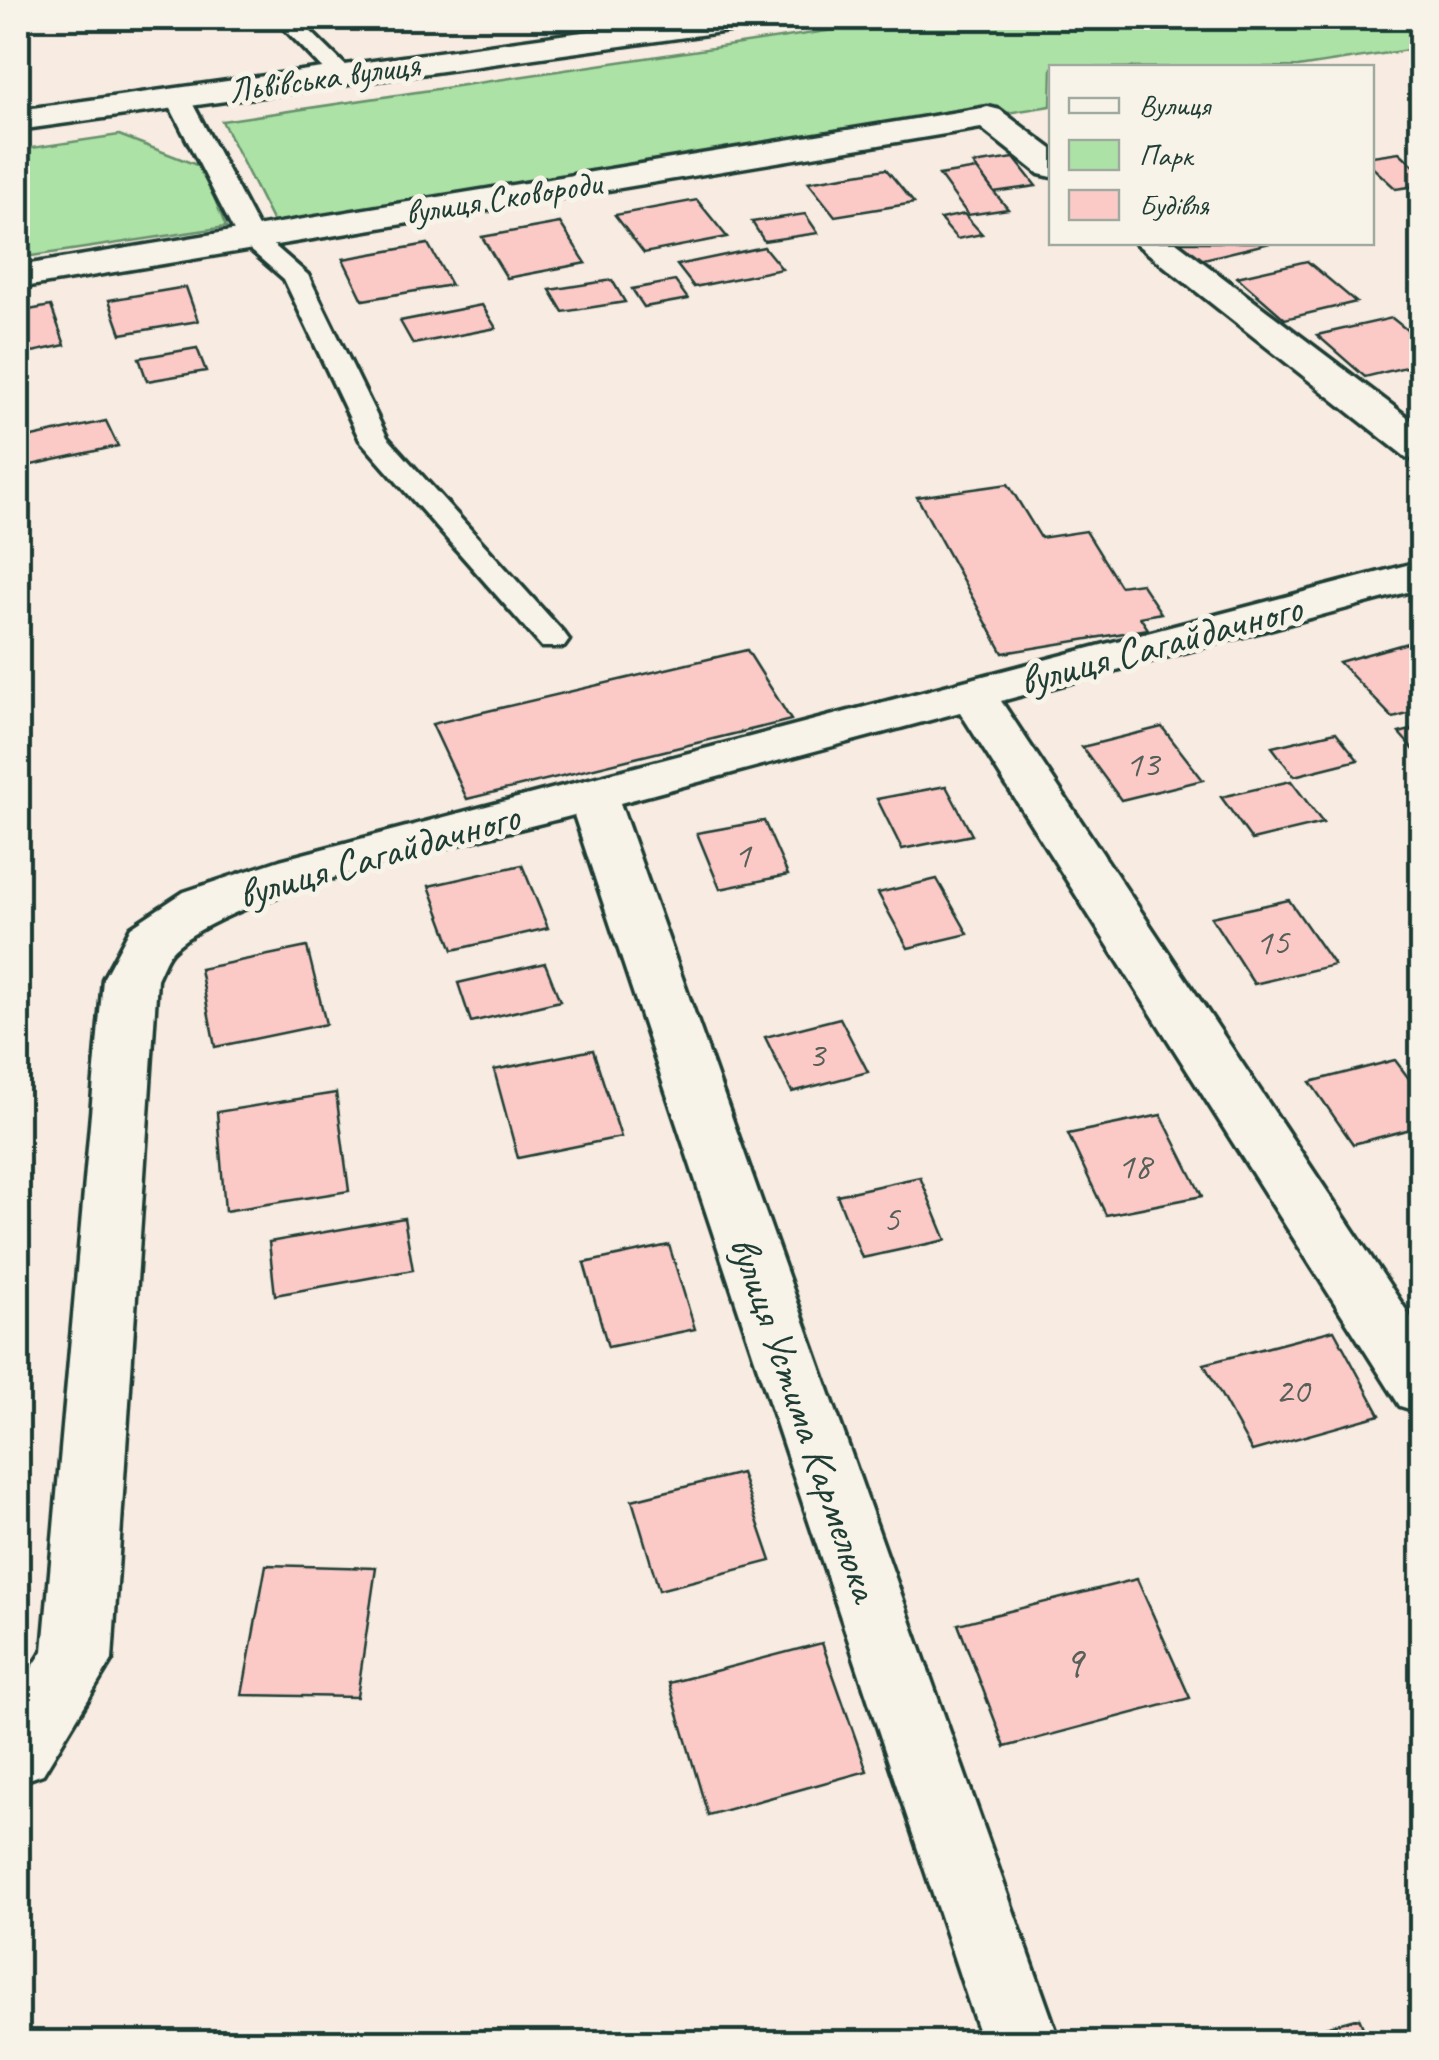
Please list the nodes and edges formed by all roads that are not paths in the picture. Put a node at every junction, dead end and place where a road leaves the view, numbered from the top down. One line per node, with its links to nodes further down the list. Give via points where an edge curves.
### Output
1 (285, 18): 3 (lane)
2 (750, 18): 3 (street, Львівська вулиця)
3 (341, 74): 4 (street, Львівська вулиця)
4 (177, 97): 5 (street, Львівська вулиця); 7 (lane)
5 (18, 120)
6 (1049, 164): 7 (street, вулиця Сковороди, via 988,117)
7 (250, 239): 9 (street, вулиця Сковороди); 12 (lane, via 295,275 374,440)
8 (1156, 245): 10 (street)
9 (18, 276)
10 (1422, 449)
11 (1422, 574): 13 (street, вулиця Сагайдачного)
12 (553, 640)
13 (972, 693): 14 (street, вулиця Сагайдачного); 15 (street)
14 (592, 794): 16 (street, вулиця Сагайдачного, via 298,872 202,906 150,940 130,979 77,1660); 17 (street, вулиця Устима Кармелюка)
15 (1422, 1388)
16 (18, 1750)
17 (1021, 2042)

